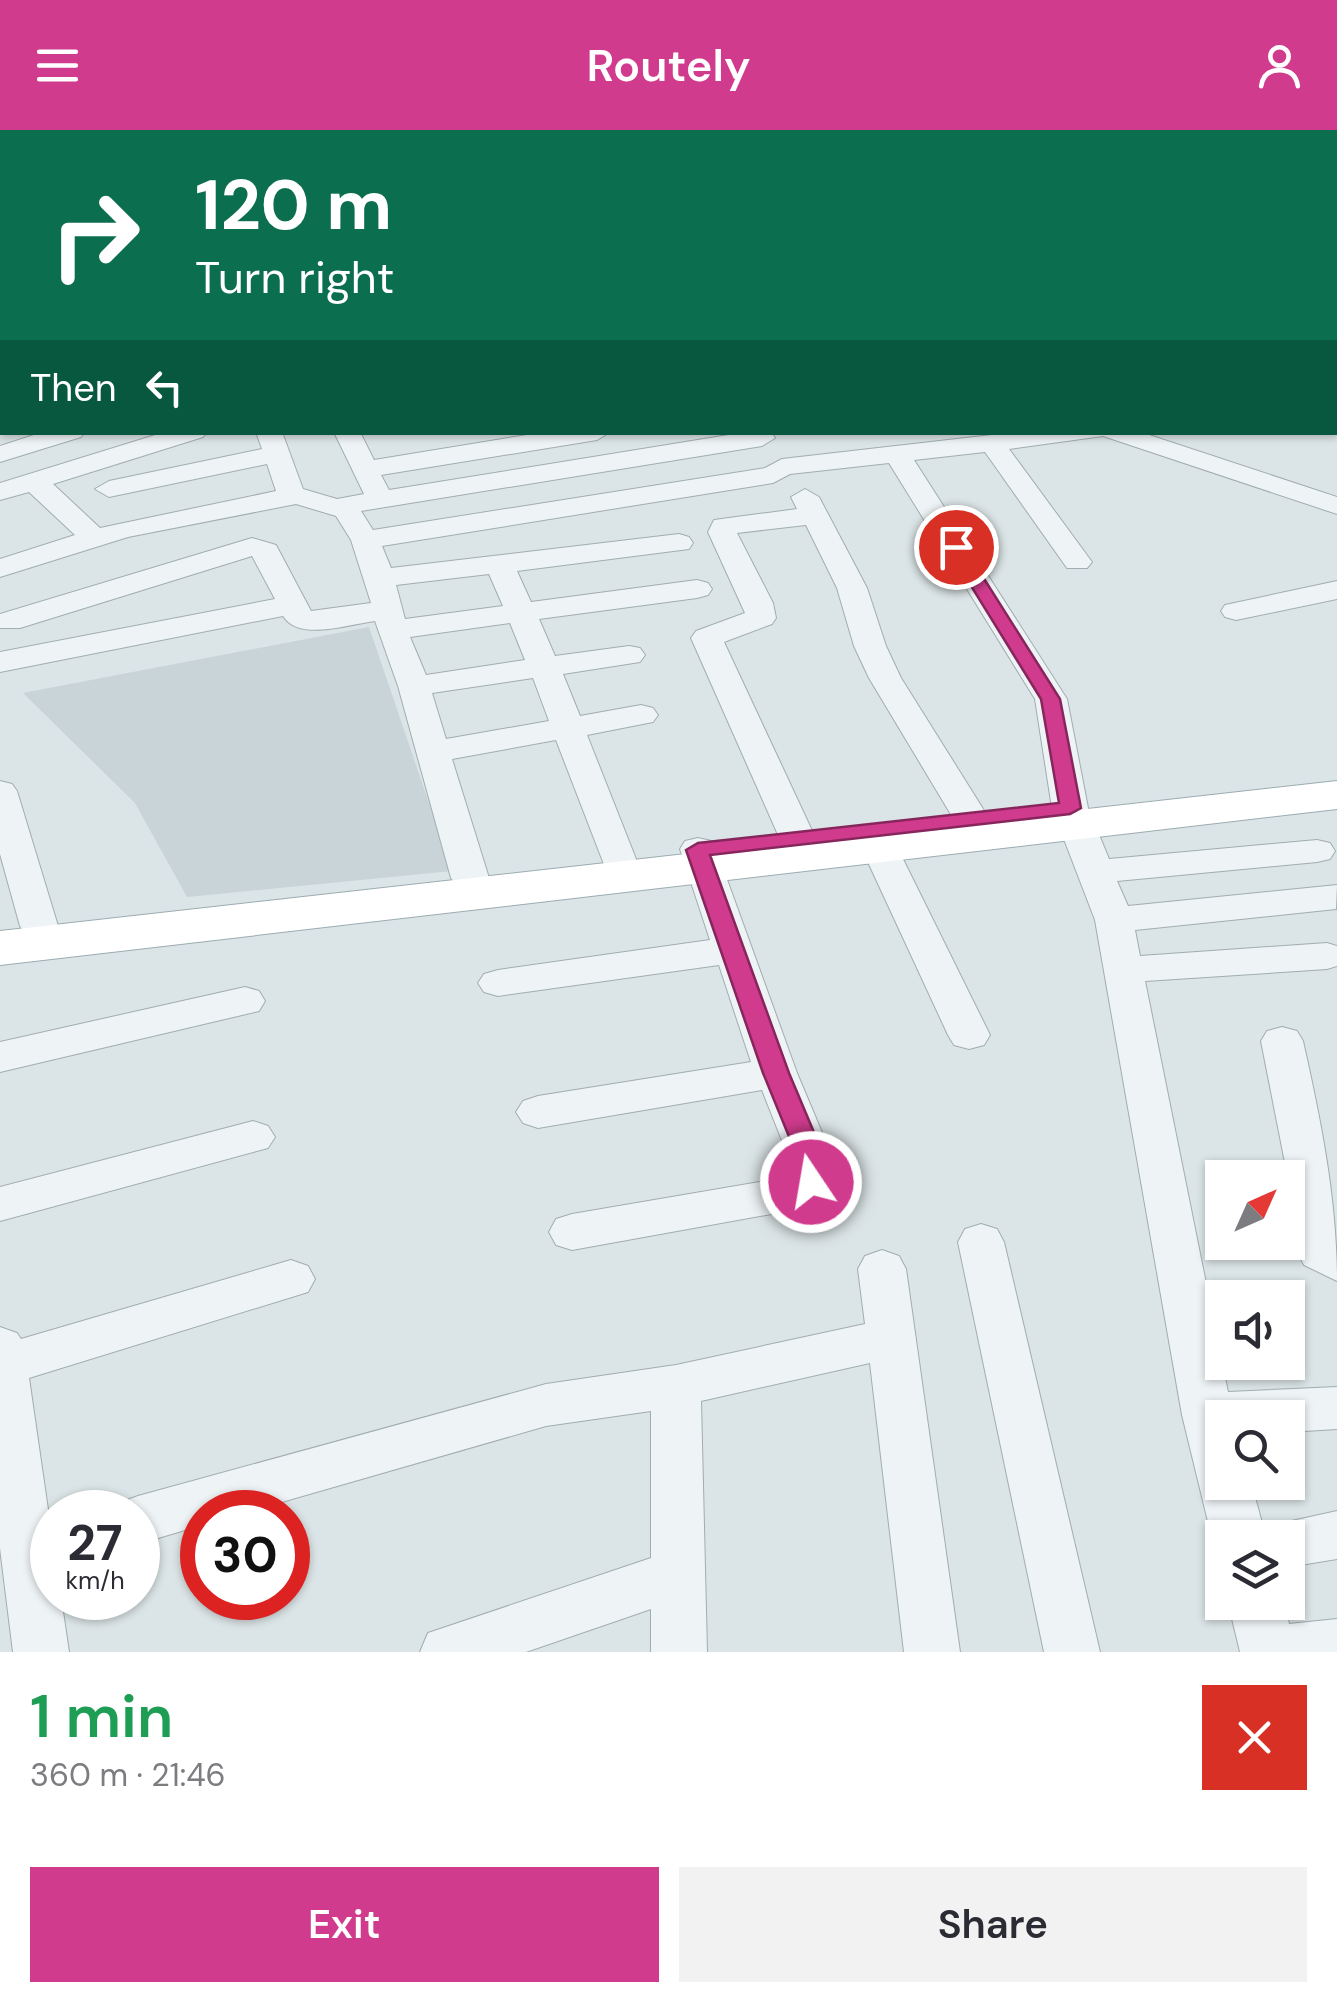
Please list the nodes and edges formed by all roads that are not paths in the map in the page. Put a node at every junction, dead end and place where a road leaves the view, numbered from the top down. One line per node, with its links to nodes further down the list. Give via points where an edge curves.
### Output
1 (712, 130): 2 (street)
2 (723, 130)
3 (62, 435): 14 (street)
4 (184, 435): 19 (street)
5 (349, 435): 18 (street)
6 (414, 435): 16 (street)
7 (559, 435): 11 (street)
8 (760, 435): 17 (street); 23 (street)
9 (1070, 435): 13 (street)
10 (1121, 435): 25 (street)
11 (484, 441): 16 (street)
12 (272, 443): 20 (street); 22 (street)
13 (994, 445): 15 (street); 29 (street)
14 (0, 454)
15 (898, 456): 17 (street); 50 (street, via 1050,699)
16 (426, 460): 18 (street)
17 (782, 467): 27 (street, via 773,474)
18 (366, 469): 23 (street)
19 (33, 481): 21 (street); 26 (street)
20 (109, 489)
21 (0, 492)
22 (294, 496): 24 (street); 26 (street)
23 (379, 499): 24 (street)
24 (340, 506): 27 (street)
25 (1337, 506)
26 (93, 537): 31 (street)
27 (365, 540): 32 (street)
28 (679, 543): 30 (street)
29 (1078, 562)
30 (499, 563): 32 (street); 37 (street)
31 (0, 568)
32 (380, 578): 38 (street)
33 (698, 589): 37 (street)
34 (1337, 590): 36 (street)
35 (293, 605): 38 (street, via 309,622); 39 (street, via 266,551 252,548); 41 (street)
36 (1236, 611)
37 (522, 614): 38 (street); 42 (street)
38 (390, 620): 43 (street)
39 (9, 621)
40 (629, 655): 42 (street)
41 (0, 662)
42 (544, 669): 43 (street); 45 (street)
43 (414, 686): 46 (street)
44 (641, 716): 45 (street)
45 (565, 729): 46 (street); 56 (street)
46 (433, 752): 58 (street)
47 (1337, 778): 50 (main road)
48 (0, 792): 61 (street)
49 (1337, 795): 50 (main road)
50 (1074, 816): 51 (main road); 53 (main road); 57 (street)
51 (972, 820): 52 (main road); 52 (street, via 885,678 852,588 810,506 724,526 760,618 707,638)
52 (797, 837): 55 (main road)
53 (878, 847): 55 (main road); 67 (street)
54 (1317, 851): 57 (street)
55 (700, 858): 56 (main road); 61 (main road); 62 (street)
56 (618, 859): 58 (main road)
57 (1096, 872): 60 (street)
58 (470, 878): 61 (main road)
59 (1336, 897): 60 (street)
60 (1114, 920): 64 (street)
61 (13, 935)
62 (732, 950): 65 (street); 70 (street)
63 (1327, 956): 64 (street)
64 (1122, 970): 82 (street)
65 (498, 983)
66 (245, 1001): 69 (street)
67 (968, 1034)
68 (1282, 1041): 76 (street, via 1304,1144 1312,1236 1320,1252)
69 (0, 1056)
70 (776, 1073): 71 (street); 74 (street, via 812,1161 811,1182 777,1196)
71 (538, 1112)
72 (253, 1137): 73 (street)
73 (0, 1204)
74 (572, 1232)
75 (981, 1242): 97 (street)
76 (1337, 1263)
77 (882, 1269): 79 (street)
78 (291, 1278): 80 (street)
79 (888, 1339): 81 (street); 96 (street)
80 (2, 1356): 85 (street)
81 (676, 1386): 86 (street, via 531,1409); 89 (street)
82 (1205, 1405)
83 (1337, 1408): 84 (street)
84 (1305, 1410)
85 (30, 1501)
86 (160, 1514)
87 (1337, 1535): 88 (street)
88 (1305, 1541)
89 (679, 1574): 94 (street); 95 (street)
90 (40, 1620): 93 (street)
91 (1260, 1620): 98 (street)
92 (1337, 1646): 99 (street)
93 (41, 1652)
94 (448, 1652)
95 (680, 1652)
96 (932, 1652)
97 (1072, 1652)
98 (1268, 1652)
99 (1280, 1652)

